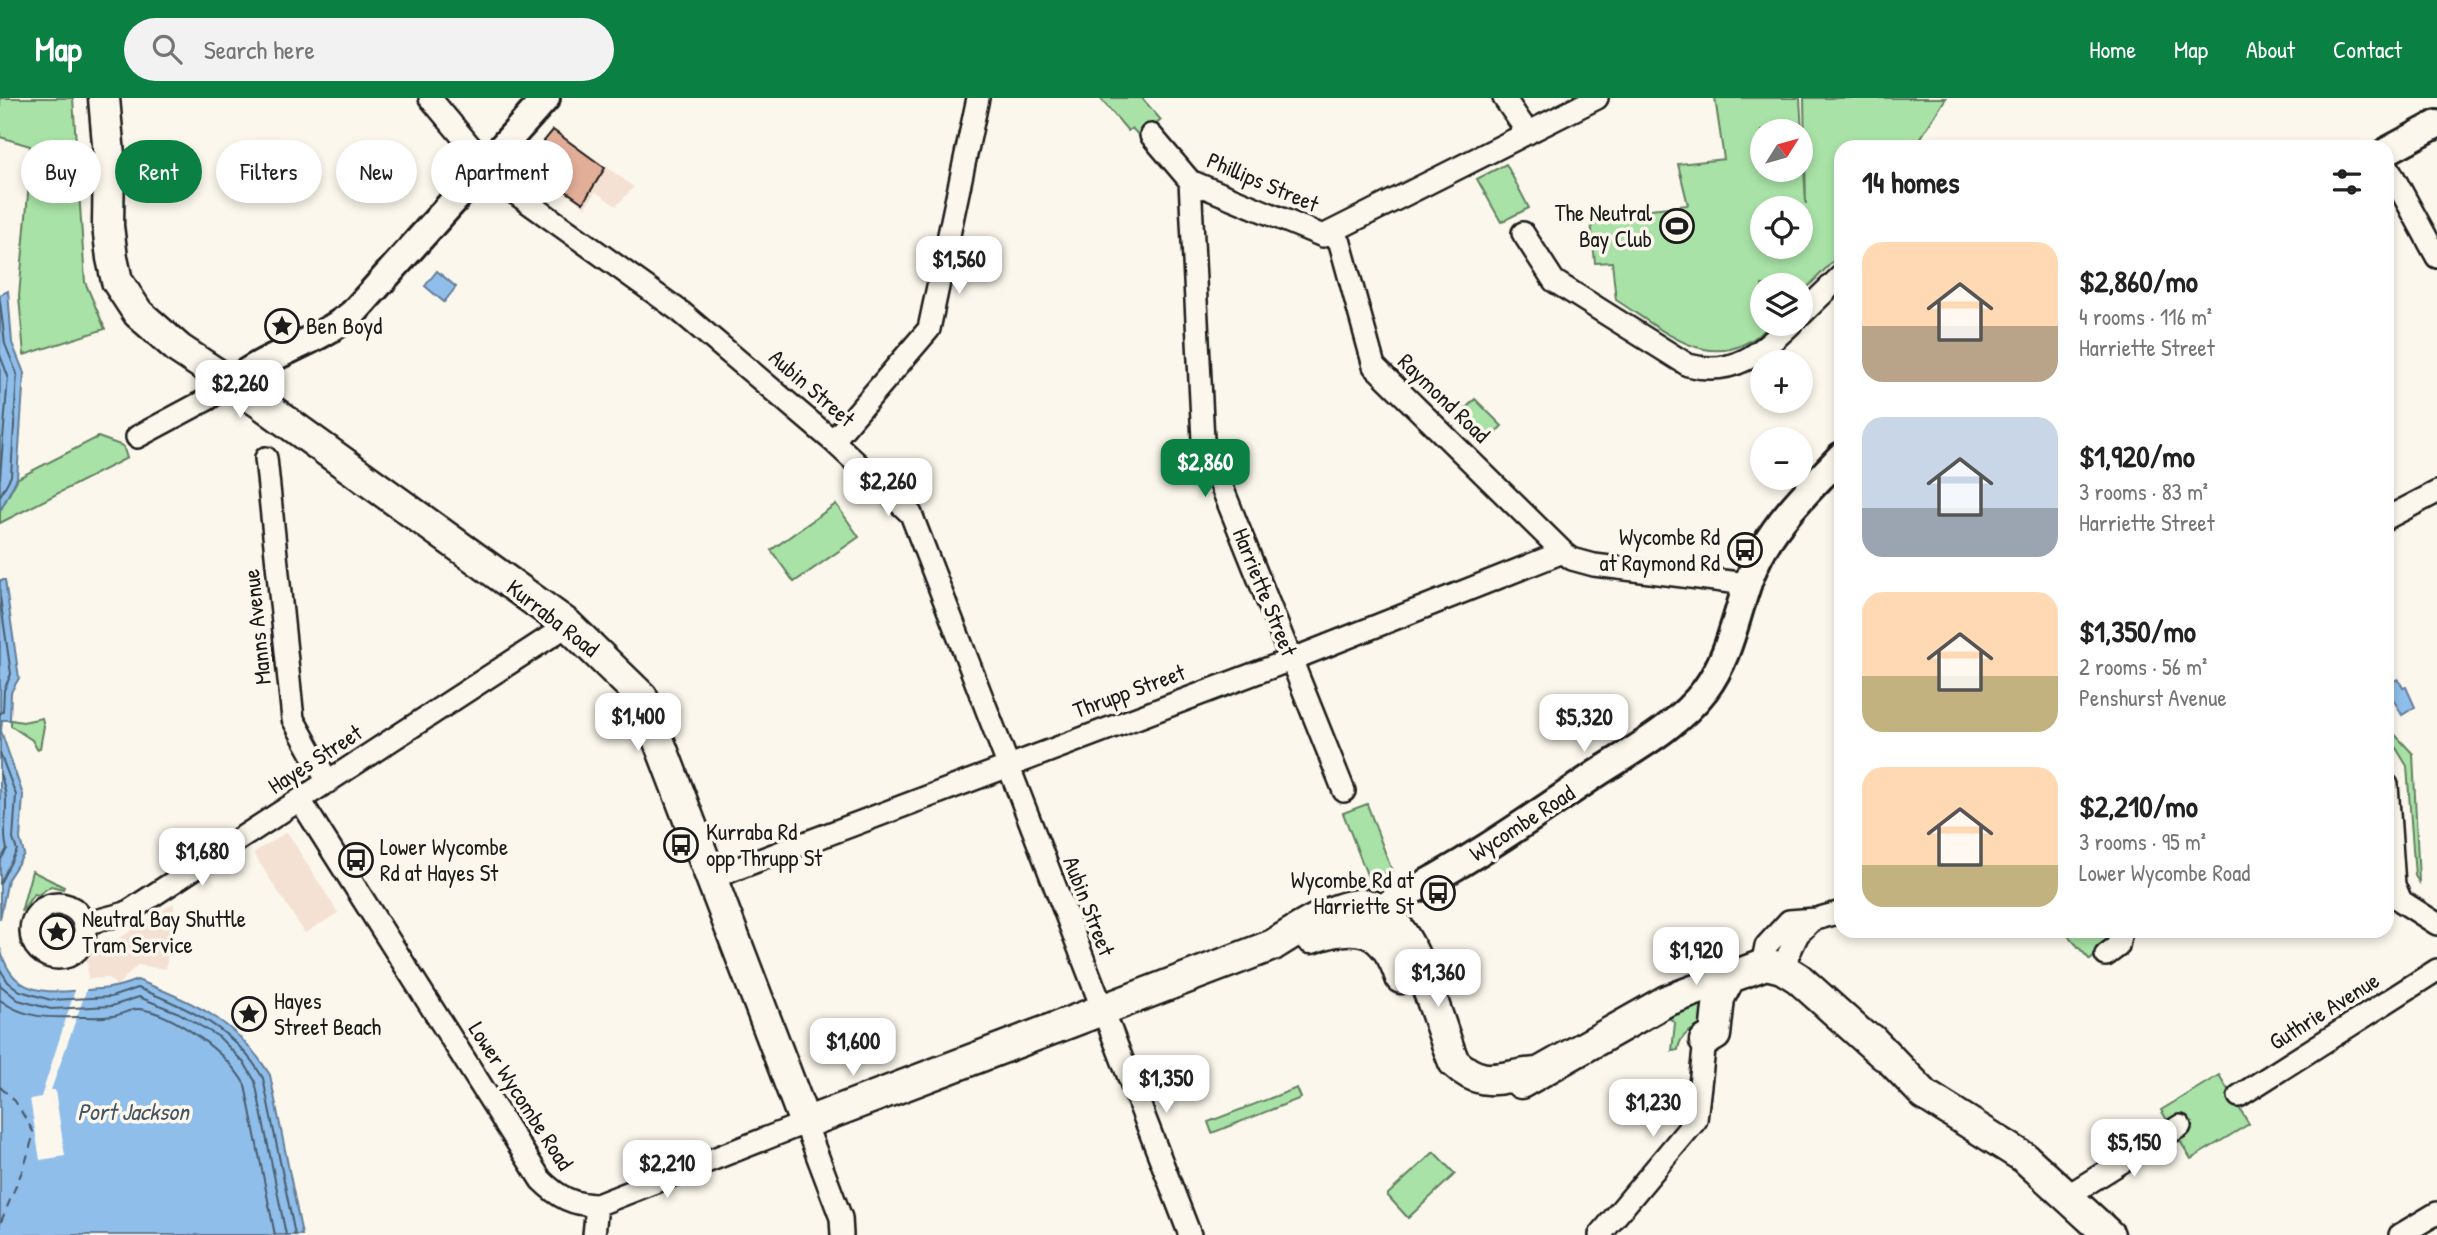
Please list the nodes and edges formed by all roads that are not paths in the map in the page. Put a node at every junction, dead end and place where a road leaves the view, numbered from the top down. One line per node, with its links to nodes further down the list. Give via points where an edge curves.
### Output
1 (88, 98): 18 (main road, Kurraba Road, via 95,176)
2 (104, 98): 18 (main road, Kurraba Road)
3 (430, 98): 11 (street, Aubin Street)
4 (546, 98): 12 (street)
5 (978, 98): 27 (street, via 929,329)
6 (1504, 98): 9 (street)
7 (1597, 98): 9 (street)
8 (2437, 124): 13 (street)
9 (1528, 133): 19 (street)
10 (1151, 135): 15 (street, Phillips Street)
11 (464, 140)
12 (509, 140)
13 (2394, 147)
14 (2394, 177): 21 (street)
15 (1190, 181): 19 (street, Phillips Street, via 1323,236); 35 (street, Harriette Street, via 1203,440)
16 (453, 203): 25 (street, via 349,317 259,363)
17 (529, 203): 27 (street, Aubin Street, via 681,312)
18 (108, 226): 25 (main road, Kurraba Road, via 117,281 133,307 163,338)
19 (1333, 232): 32 (street, Raymond Road, via 1374,366)
20 (1523, 233): 24 (street, via 1555,281 1688,365 1712,369 1743,363)
21 (2437, 257)
22 (1834, 283): 23 (street)
23 (1813, 303)
24 (1778, 336)
25 (231, 383): 26 (street); 34 (main road, Kurraba Road)
26 (137, 437)
27 (833, 441): 36 (street, Aubin Street, via 911,514)
28 (266, 458): 37 (street, Manns Avenue, via 293,719)
29 (1834, 464): 33 (street, Wycombe Road, via 1784,518 1762,549)
30 (2437, 492): 31 (street)
31 (2394, 514)
32 (1563, 552): 33 (street, Raymond Road, via 1594,565); 35 (street, Thrupp Street)
33 (1747, 584): 43 (street, Wycombe Road, via 1731,643 1691,707)
34 (568, 625): 37 (street, Hayes Street); 40 (main road, Kurraba Road, via 642,697)
35 (1293, 659): 36 (street, Thrupp Street); 38 (street, Harriette Street)
36 (1007, 764): 40 (street, Thrupp Street); 52 (street, Aubin Street)
37 (328, 782): 39 (street, Hayes Street)
38 (1344, 791)
39 (300, 800): 44 (street, Hayes Street, via 126,913); 58 (street, Lower Wycombe Road, via 541,1180 569,1201)
40 (712, 878): 55 (main road, Kurraba Road)
41 (2394, 885): 45 (street, via 2401,901)
42 (1834, 914): 48 (street, via 1789,921)
43 (1373, 920): 51 (main road, via 1390,949 1426,1048 1460,1089 1484,1097 1511,1090); 52 (main road, Wycombe Road, via 1273,945)
44 (84, 924)
45 (2437, 924)
46 (2120, 938): 47 (street, via 2118,946)
47 (2106, 955)
48 (1775, 957): 50 (main road); 51 (main road, via 1728,961); 57 (main road, via 1926,1095 2025,1158)
49 (2437, 971): 54 (street, Guthrie Avenue)
50 (1730, 977): 51 (main road); 53 (main road, via 1719,998 1715,1035)
51 (1666, 1002)
52 (1102, 1011): 55 (main road, Wycombe Road); 62 (street, Aubin Street)
53 (1705, 1041): 63 (street, via 1696,1120)
54 (2239, 1096)
55 (805, 1123): 58 (street); 61 (street, Kurraba Road, via 841,1218)
56 (2180, 1126): 57 (street)
57 (2067, 1196): 64 (main road)
58 (597, 1205): 60 (street)
59 (2437, 1213): 65 (street)
60 (594, 1235)
61 (842, 1235)
62 (1190, 1235)
63 (1600, 1235)
64 (2109, 1235)
65 (2400, 1235)

